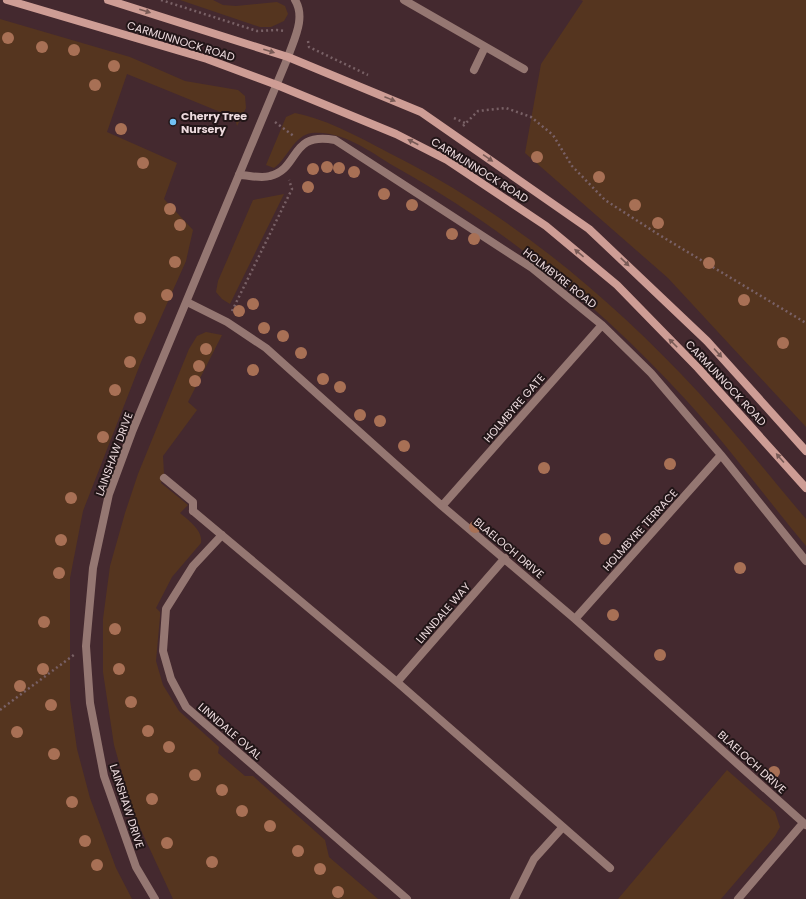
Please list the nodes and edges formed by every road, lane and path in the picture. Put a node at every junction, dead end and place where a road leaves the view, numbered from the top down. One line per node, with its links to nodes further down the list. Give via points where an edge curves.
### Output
1 (7, 0): 9 (main road, CARMUNNOCK ROAD, via 207,59)
2 (108, 0): 6 (main road, CARMUNNOCK ROAD, one-way to 6)
3 (295, 0): 6 (street, LAINSHAW DRIVE, via 300,19)
4 (404, 0): 5 (street)
5 (485, 47): 7 (street); 8 (street)
6 (288, 57): 9 (street, LAINSHAW DRIVE); 11 (main road, CARMUNNOCK ROAD, one-way to 11, via 421,112)
7 (524, 69)
8 (474, 70)
9 (277, 85): 10 (street, LAINSHAW DRIVE); 22 (main road, CARMUNNOCK ROAD, one-way to 9, via 703,374 622,291 546,226 447,160 396,134)
10 (266, 115): 12 (path); 14 (street, LAINSHAW DRIVE)
11 (456, 136): 17 (path, via 465,123 478,112 506,108 531,117 553,135 572,166 605,200); 19 (main road, CARMUNNOCK ROAD, one-way to 19, via 589,229 708,341)
12 (302, 144): 13 (street); 18 (street, HOLMBYRE ROAD, via 322,138 335,140 532,268)
13 (284, 168): 14 (street, via 270,176); 16 (path, via 292,189)
14 (239, 175): 15 (street, LAINSHAW DRIVE)
15 (187, 302): 16 (street, BLAELOCH DRIVE); 28 (street, LAINSHAW DRIVE, via 132,432 109,494 94,568)
16 (227, 322): 23 (street, BLAELOCH DRIVE, via 266,348)
17 (806, 323)
18 (602, 325): 20 (street, HOLMBYRE ROAD, via 651,373); 23 (street, HOLMBYRE GATE)
19 (806, 451)
20 (721, 455): 26 (street, HOLMBYRE ROAD); 27 (street, HOLMBYRE TERRACE)
21 (164, 478): 24 (street, via 193,502 193,511)
22 (806, 488)
23 (442, 506): 25 (street, BLAELOCH DRIVE)
24 (222, 535): 29 (street); 35 (street, LINNDALE OVAL, via 193,566 166,609 163,651 171,679 186,707)
25 (505, 558): 27 (street, BLAELOCH DRIVE); 29 (street, LINNDALE WAY)
26 (806, 561)
27 (575, 619): 31 (street, BLAELOCH DRIVE)
28 (86, 646): 30 (path); 34 (street, LAINSHAW DRIVE, via 90,703 104,776 136,868)
29 (397, 682): 32 (street)
30 (0, 710)
31 (804, 824): 37 (street)
32 (562, 828): 33 (street); 36 (street, via 534,859)
33 (610, 868)
34 (154, 899)
35 (407, 899)
36 (514, 899)
37 (738, 899)

